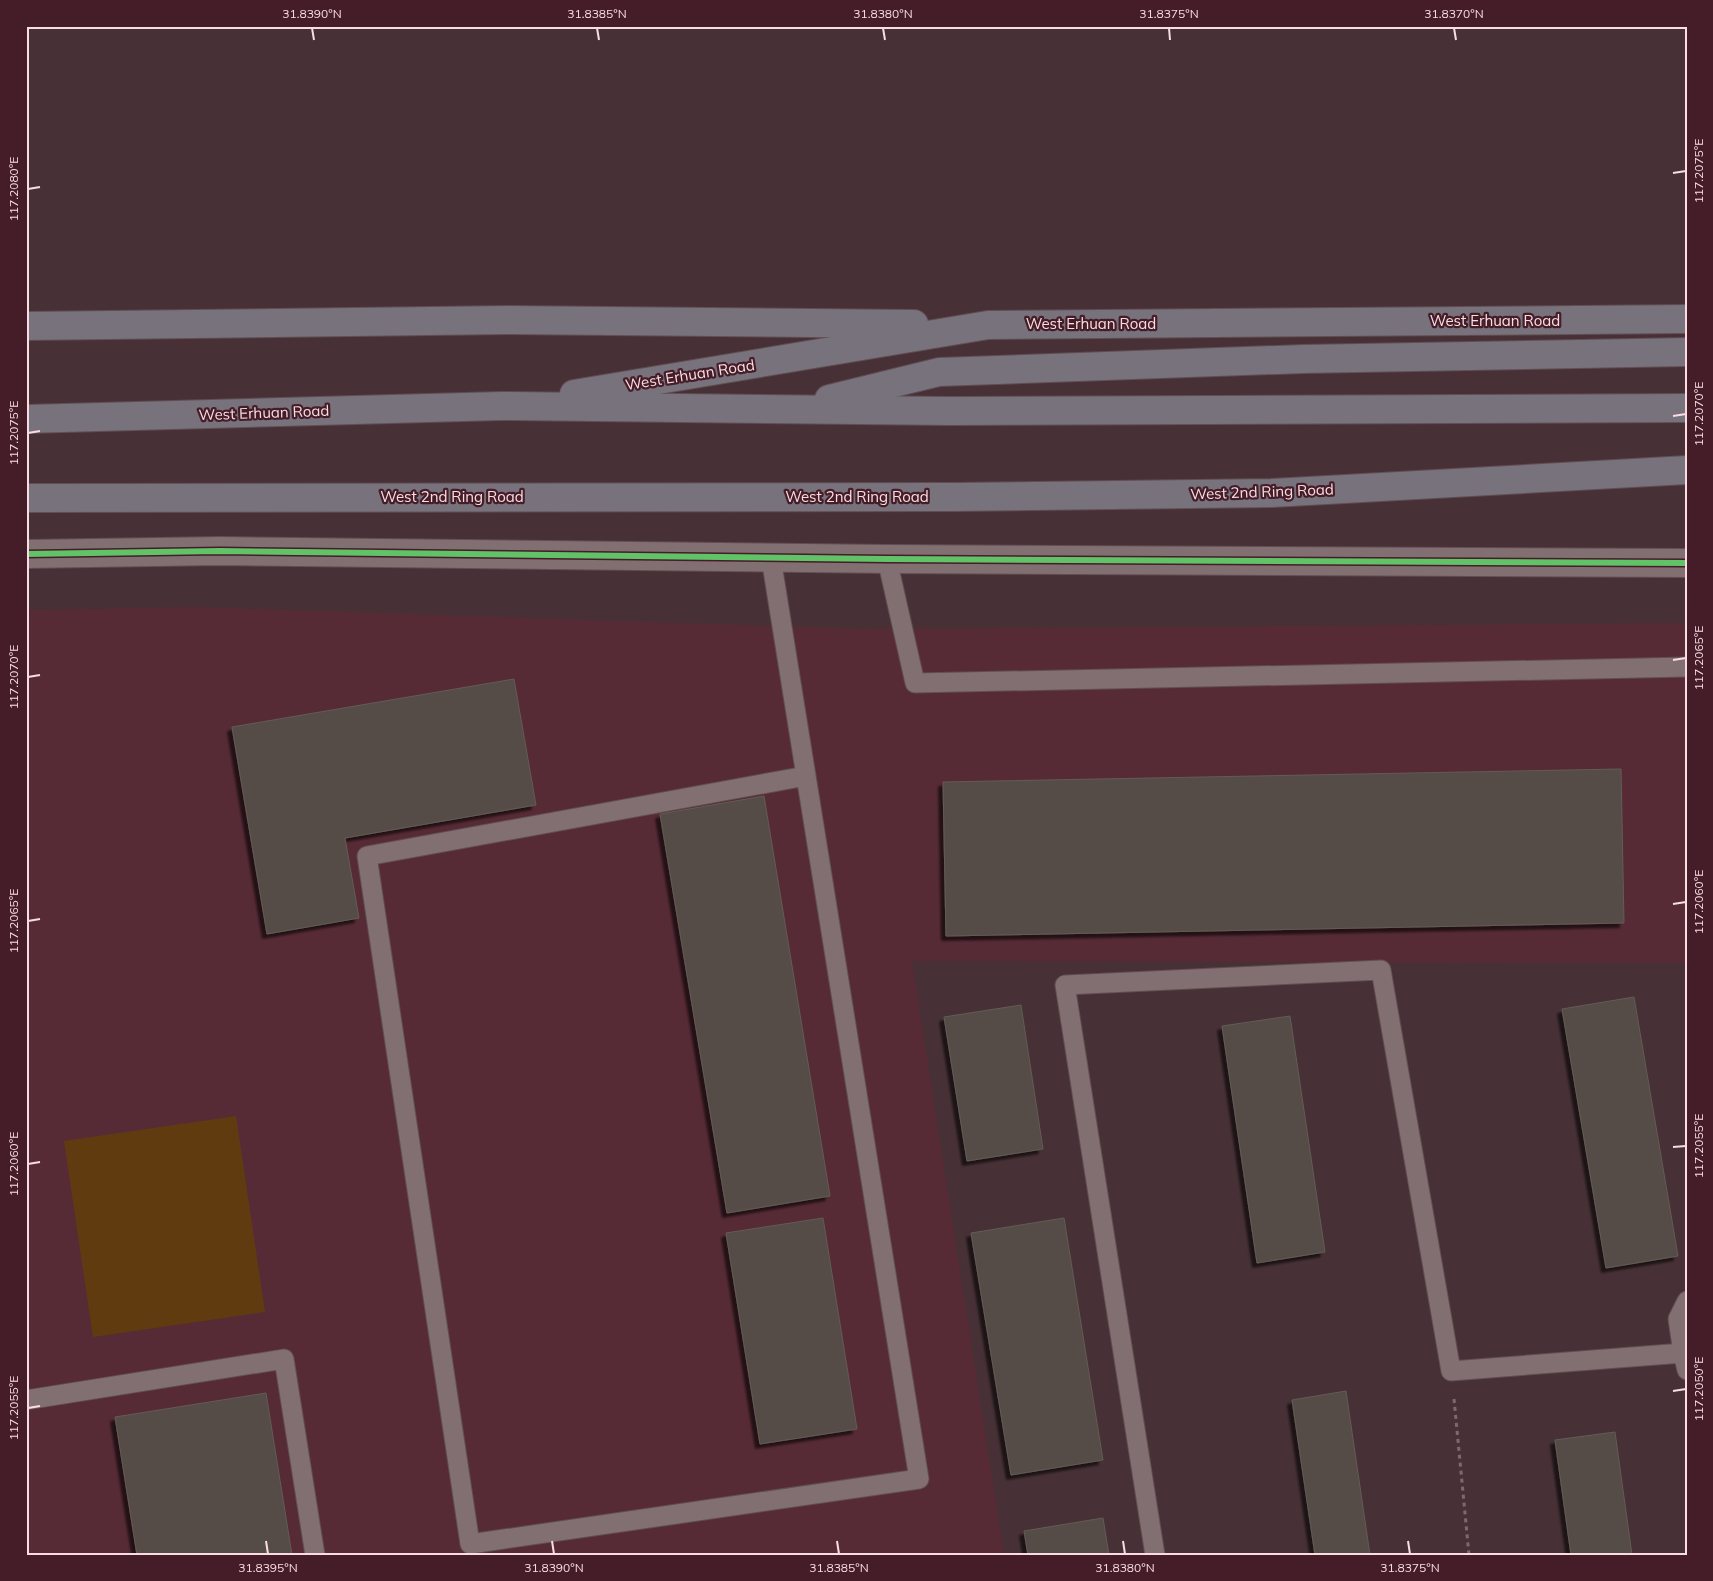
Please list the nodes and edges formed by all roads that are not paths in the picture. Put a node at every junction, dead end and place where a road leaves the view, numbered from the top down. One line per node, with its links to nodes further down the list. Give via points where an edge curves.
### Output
1 (1687, 319): 2 (highway, West Erhuan Road)
2 (988, 325): 3 (highway, via 508,320); 5 (highway, West Erhuan Road)
3 (26, 326)
4 (1687, 352): 7 (highway, via 1293,359 939,372)
5 (501, 406): 7 (highway, West Erhuan Road); 8 (highway, West Erhuan Road)
6 (1687, 408): 7 (highway, West Erhuan Road)
7 (790, 409)
8 (26, 419)
9 (1687, 470): 10 (highway, West 2nd Ring Road, via 1272,494)
10 (26, 498)
11 (26, 554): 12 (street, via 220,551)
12 (771, 558): 13 (street); 16 (lane)
13 (887, 559): 14 (street); 15 (lane, via 916,683)
14 (1687, 563)
15 (1687, 667)
16 (806, 776): 16 (lane, via 919,1478 470,1544 367,856)
17 (1687, 1301): 18 (lane, via 1678,1319)
18 (1685, 1361): 21 (lane, via 1451,1371 1381,970 1066,985)
19 (26, 1400): 20 (lane, via 284,1359)
20 (315, 1555)
21 (1155, 1555)

